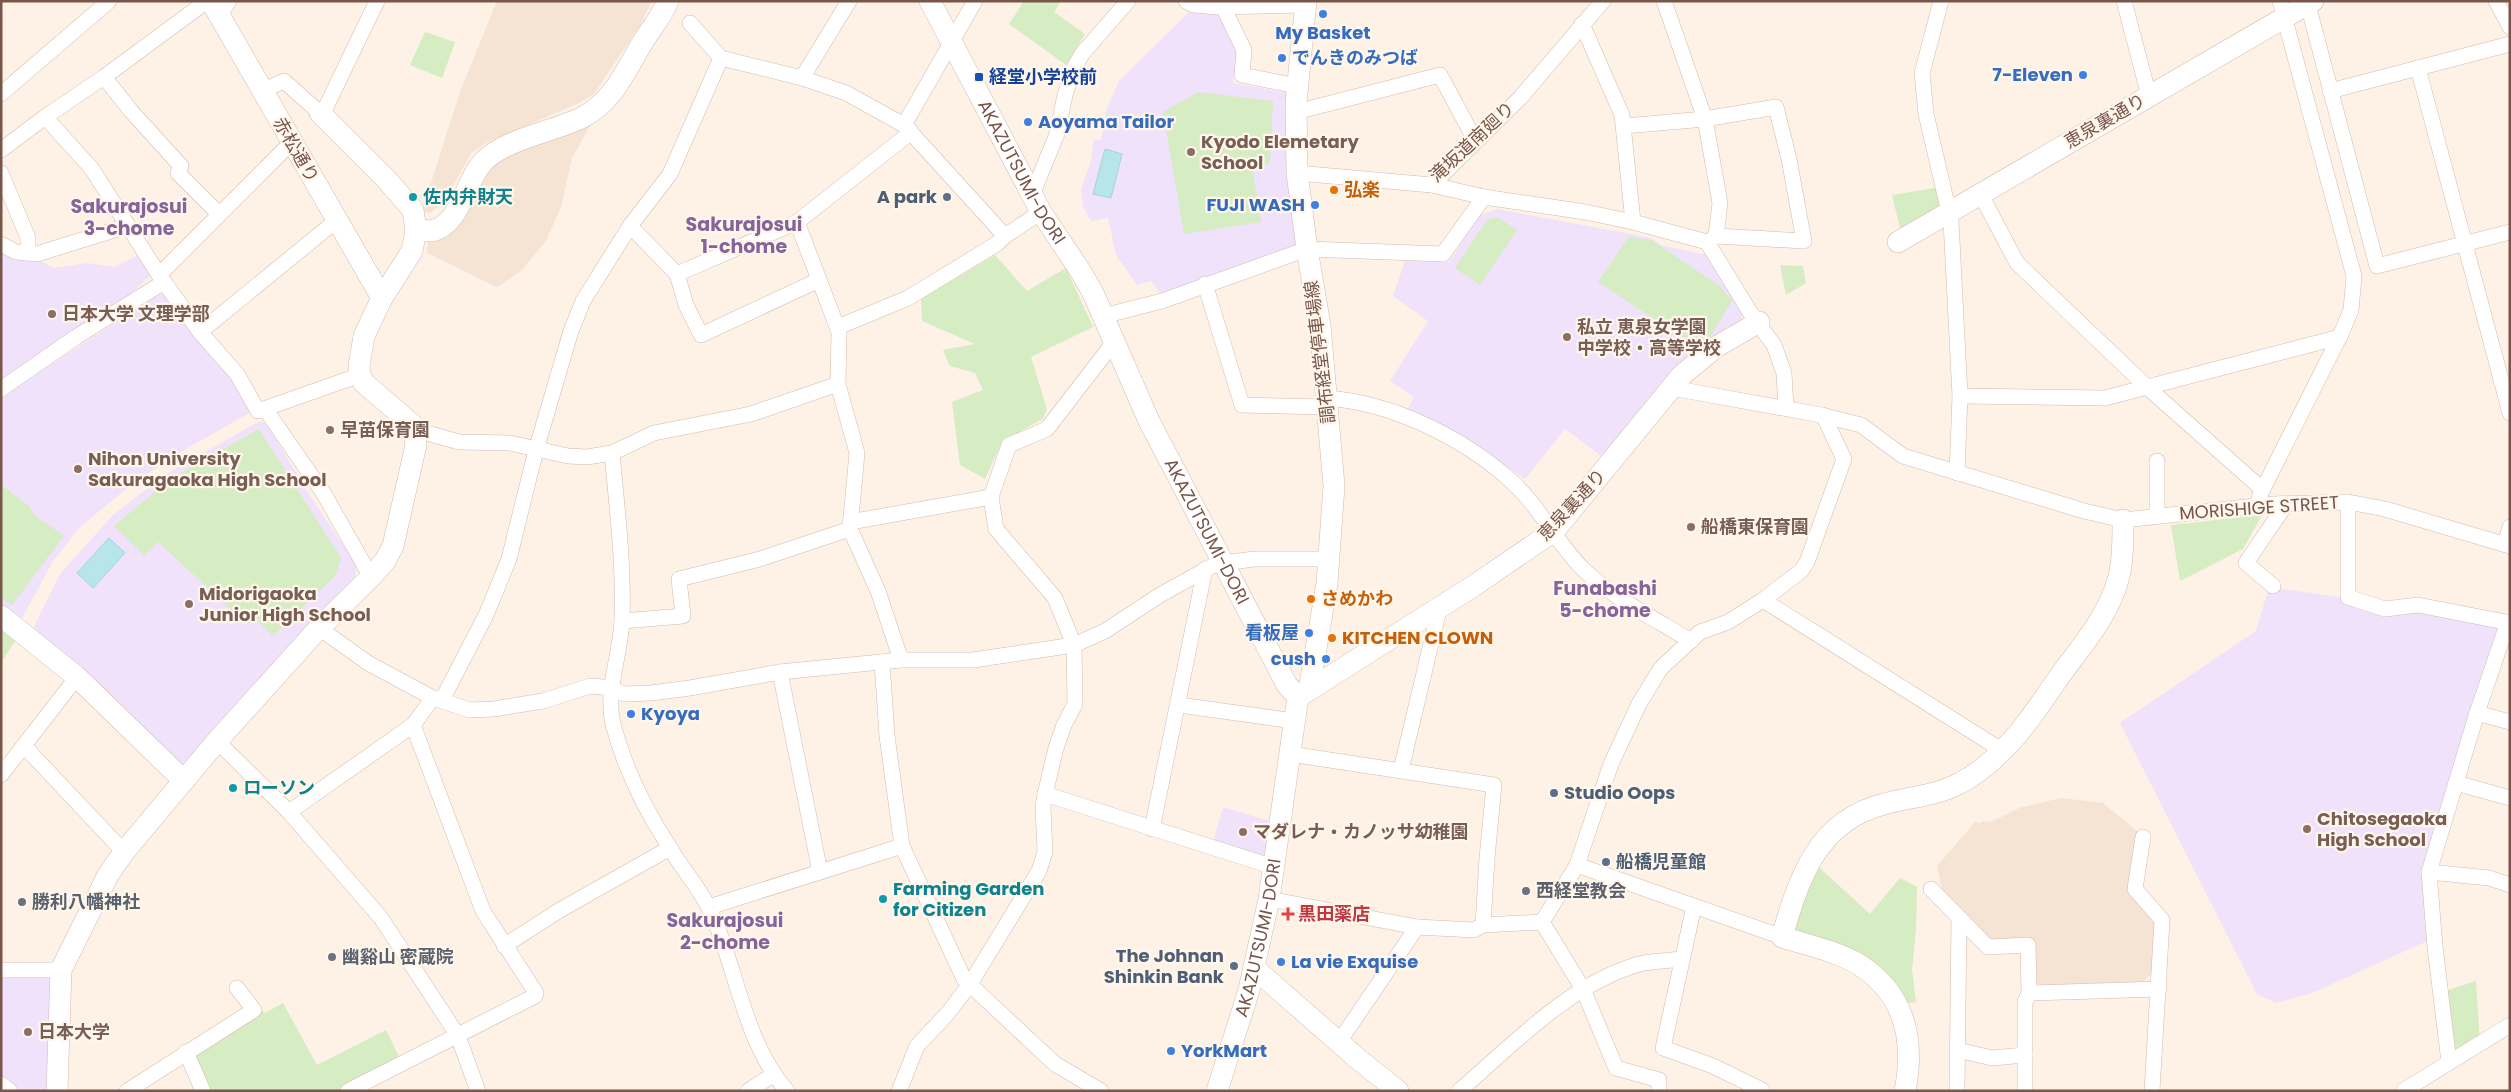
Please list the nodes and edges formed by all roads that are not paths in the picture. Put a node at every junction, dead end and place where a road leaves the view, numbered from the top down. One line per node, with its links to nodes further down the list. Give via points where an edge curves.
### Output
1 (109, 1): 31 (street)
2 (377, 1): 34 (street, via 326,107)
3 (668, 1): 55 (street, via 616,87 598,108 503,148 483,161 445,224 432,230)
4 (849, 1): 27 (street)
5 (930, 1): 22 (street, AKAZUTSUMI-DORI)
6 (975, 1): 22 (street)
7 (1128, 1): 47 (street, via 1082,54 1073,70)
8 (1186, 1): 15 (street, via 1194,5)
9 (1602, 1): 20 (street, 滝坂道南廻り)
10 (1664, 1): 36 (street)
11 (1941, 1): 48 (street, via 1922,73 1926,114)
12 (2124, 1): 32 (street)
13 (2496, 1): 21 (street)
14 (2309, 2): 18 (street, 恵泉裏通り); 30 (street)
15 (1225, 3): 16 (street); 28 (street, via 1226,13 1244,50 1242,75)
16 (1306, 3): 28 (street, 調布経堂停車場線)
17 (216, 5): 26 (street); 29 (street, 赤松通り)
18 (2282, 9): 32 (street, 恵泉裏通り); 73 (street, via 2354,276 2351,310)
19 (690, 23): 24 (street)
20 (1582, 24): 37 (street); 39 (street, 滝坂道南廻り, via 1520,98 1492,128)
21 (2510, 27)
22 (951, 41): 38 (street); 47 (street, AKAZUTSUMI-DORI)
23 (2510, 44): 25 (street)
24 (721, 58): 27 (street); 54 (street, via 670,174)
25 (2418, 68): 30 (street); 60 (street)
26 (104, 77): 35 (street); 49 (street, via 130,111 181,166 178,173)
27 (802, 78): 38 (street, via 846,93)
28 (1297, 86): 33 (street, 調布経堂停車場線)
29 (262, 91): 34 (street, via 284,80); 40 (street, 赤松通り)
30 (2330, 91): 60 (street, via 2377,266)
31 (1, 94)
32 (2150, 96): 45 (street, 恵泉裏通り)
33 (1296, 112): 39 (street, via 1440,75); 42 (street, 調布経堂停車場線)
34 (320, 113): 55 (street, via 413,210)
35 (45, 117): 41 (street); 53 (street, via 92,169)
36 (1705, 119): 37 (street); 58 (street, via 1720,203); 58 (street, via 1776,107 1804,241)
37 (1624, 126): 52 (street)
38 (907, 128): 51 (street, via 905,137); 57 (street)
39 (1475, 140): 44 (street, 滝坂道南廻り)
40 (292, 142): 49 (street); 50 (street, 赤松通り)
41 (1, 150)
42 (1297, 172): 44 (street, 滝坂道南廻り); 62 (street, 調布経堂停車場線)
43 (1, 173): 63 (street, via 28,238)
44 (1432, 185): 46 (street)
45 (1980, 193): 48 (street, 恵泉裏通り); 78 (street, via 2017,263)
46 (1484, 197): 52 (street); 62 (street, via 1443,254)
47 (1036, 204): 57 (street); 69 (street, AKAZUTSUMI-DORI, via 1081,272)
48 (1950, 211): 59 (street, 恵泉裏通り); 80 (street)
49 (219, 214): 65 (street)
50 (337, 220): 68 (street, 赤松通り); 72 (street)
51 (797, 222): 64 (street); 66 (street)
52 (1633, 222): 58 (street)
53 (127, 226): 63 (street, via 37,254); 65 (street)
54 (630, 226): 64 (street); 87 (street, via 583,301)
55 (416, 230): 68 (street, via 412,250)
56 (2510, 232): 60 (street)
57 (1005, 236): 71 (street, via 924,289)
58 (1712, 239): 70 (street)
59 (1898, 242)
60 (2466, 243): 84 (street)
61 (1, 244): 63 (street, via 16,252)
62 (1307, 249): 67 (street); 81 (street, 調布経堂停車場線, via 1320,325)
63 (28, 253)
64 (677, 274): 66 (street, via 686,305 700,335)
65 (162, 278): 72 (street); 79 (street)
66 (818, 280): 71 (street)
67 (1205, 284): 69 (street, via 1162,301); 81 (street, via 1242,406)
68 (382, 298): 75 (street, via 364,336)
69 (1103, 316): 74 (street, AKAZUTSUMI-DORI)
70 (1759, 322): 77 (street, 恵泉裏通り, via 1705,355); 82 (street, via 1774,345 1784,373)
71 (838, 327): 76 (street)
72 (200, 332): 83 (street, via 237,374 258,411)
73 (2340, 338): 78 (street); 91 (street)
74 (1114, 342): 92 (street, via 1047,429 1009,445); 103 (street, AKAZUTSUMI-DORI)
75 (360, 375): 83 (street); 86 (street, via 370,390 409,419)
76 (838, 384): 88 (street, via 751,414 654,434); 98 (street, via 857,453)
77 (1672, 388): 82 (street); 100 (street, 恵泉裏通り)
78 (2148, 388): 80 (street, via 2105,398); 91 (street)
79 (1, 389)
80 (1960, 396): 90 (street)
81 (1328, 402): 100 (street, via 1382,410 1425,424 1510,479); 102 (street, 調布経堂停車場線, via 1334,486)
82 (1786, 408): 85 (street)
83 (266, 410): 104 (street, via 324,494)
84 (2510, 413)
85 (1823, 415): 90 (street, via 1862,425 1903,456); 106 (street, via 1844,459 1807,562 1801,571)
86 (416, 430): 87 (street, via 459,442 510,444); 104 (street, via 416,445 393,546)
87 (536, 450): 88 (street, via 568,456); 120 (street, via 510,559 486,615)
88 (612, 453): 109 (street)
89 (2157, 461): 96 (street)
90 (1957, 473): 97 (street)
91 (2262, 489): 95 (street)
92 (992, 497): 98 (street); 113 (street, via 996,529 1055,598)
93 (2348, 502): 94 (street, MORISHIGE STREET); 101 (street, MORISHIGE STREET, via 2385,509); 110 (street, via 2348,598 2385,609 2418,604)
94 (2282, 504): 95 (street, MORISHIGE STREET); 105 (street, via 2282,510 2246,563)
95 (2258, 506): 96 (street, MORISHIGE STREET)
96 (2158, 515): 97 (street, MORISHIGE STREET)
97 (2124, 520): 128 (street, via 2118,580 2107,607 2039,706)
98 (850, 525): 109 (street, via 760,559 679,579 684,616); 114 (street, via 878,591)
99 (2510, 527): 101 (street)
100 (1554, 531): 107 (street, 恵泉裏通り); 112 (street, via 1581,567 1616,594)
101 (2507, 545)
102 (1329, 559): 103 (street, via 1254,558); 119 (street, 調布経堂停車場線)
103 (1214, 566): 113 (street, via 1160,595 1106,631); 119 (street, AKAZUTSUMI-DORI, via 1287,685); 121 (street)
104 (371, 577): 111 (street)
105 (2273, 586)
106 (1763, 600): 112 (street, via 1728,622 1700,632); 128 (street)
107 (1440, 606): 119 (street, 恵泉裏通り); 130 (street)
108 (1, 616): 117 (street)
109 (622, 621): 118 (street)
110 (2509, 623): 122 (street)
111 (319, 628): 120 (street, via 368,663); 126 (street)
112 (1691, 641): 142 (street, via 1661,668 1639,704 1611,764)
113 (1074, 645): 114 (street, via 973,660); 134 (street, via 1075,704 1056,748)
114 (901, 660): 115 (street)
115 (882, 662): 116 (street); 139 (street, via 887,736)
116 (780, 672): 118 (street, via 651,692 625,694); 144 (street)
117 (77, 677): 127 (street); 132 (street)
118 (611, 689): 120 (street, via 590,686 543,701 494,709 470,710); 140 (street, via 613,722 628,768)
119 (1304, 693): 123 (street, AKAZUTSUMI-DORI)
120 (437, 699): 125 (street)
121 (1179, 705): 123 (street); 137 (street)
122 (2477, 713): 124 (street); 133 (street)
123 (1294, 721): 129 (street, AKAZUTSUMI-DORI)
124 (2510, 722)
125 (413, 726): 136 (street); 156 (street, via 483,911)
126 (217, 741): 132 (street); 136 (street)
127 (24, 746): 131 (street); 141 (street)
128 (2003, 750): 155 (street, via 1959,784 1866,809 1829,834 1810,859)
129 (1290, 754): 130 (street); 143 (street, AKAZUTSUMI-DORI)
130 (1401, 770): 153 (street, via 1494,785)
131 (1, 775)
132 (184, 781): 141 (street)
133 (2456, 783): 135 (street); 145 (street)
134 (1045, 794): 137 (street); 161 (street, via 1045,852 1038,871)
135 (2510, 798)
136 (289, 812): 167 (street, via 381,918)
137 (1152, 829): 143 (street)
138 (2143, 837): 164 (street, via 2135,889 2162,920)
139 (902, 846): 144 (street); 161 (street, via 964,979)
140 (670, 848): 150 (street); 156 (street, via 560,910)
141 (124, 852): 160 (street, via 108,875)
142 (1577, 865): 149 (street); 152 (street)
143 (1274, 867): 148 (street, AKAZUTSUMI-DORI)
144 (820, 872): 150 (street)
145 (2429, 872): 146 (street, via 2489,878); 172 (street)
146 (2510, 885)
147 (1931, 889): 151 (street)
148 (1269, 900): 154 (street); 158 (street, AKAZUTSUMI-DORI)
149 (1694, 906): 155 (street); 157 (street)
150 (710, 908): 173 (street, via 751,1027)
151 (1959, 918): 165 (street, via 1988,947 2028,945); 169 (street)
152 (1542, 922): 153 (street); 163 (street)
153 (1483, 924): 154 (street, via 1474,930)
154 (1417, 927): 168 (street)
155 (1782, 937): 190 (street, via 1858,964 1883,984 1898,1005 1908,1034 1910,1067)
156 (504, 946): 167 (street, via 535,996)
157 (1681, 959): 163 (street, via 1640,964); 176 (street, via 1663,1048 1713,1066)
158 (1254, 968): 168 (street); 175 (street, AKAZUTSUMI-DORI)
159 (1, 970): 160 (street)
160 (61, 970): 178 (street)
161 (970, 984): 185 (street, via 917,1046); 186 (street, via 1055,1064)
162 (237, 988): 170 (street, via 254,1010)
163 (1583, 989): 188 (street); 189 (street, via 1616,1068 1659,1080)
164 (2158, 989): 165 (street); 193 (street)
165 (2029, 993): 171 (street, via 2025,1002)
166 (2510, 1025): 172 (street)
167 (458, 1036): 181 (street); 182 (street)
168 (1339, 1042): 187 (street)
169 (1958, 1050): 171 (street, via 1992,1058); 191 (street)
170 (186, 1052): 179 (street); 180 (street)
171 (2025, 1056): 192 (street)
172 (2449, 1062): 194 (street)
173 (773, 1076): 183 (street); 184 (street)
174 (1, 1084): 177 (street)
175 (1215, 1087)
176 (1762, 1090)
177 (10, 1091)
178 (57, 1091)
179 (127, 1091)
180 (203, 1091)
181 (348, 1091)
182 (478, 1091)
183 (748, 1091)
184 (787, 1091)
185 (899, 1091)
186 (1100, 1091)
187 (1398, 1091)
188 (1459, 1091)
189 (1659, 1091)
190 (1905, 1091)
191 (1957, 1091)
192 (2025, 1091)
193 (2152, 1091)
194 (2403, 1091)

